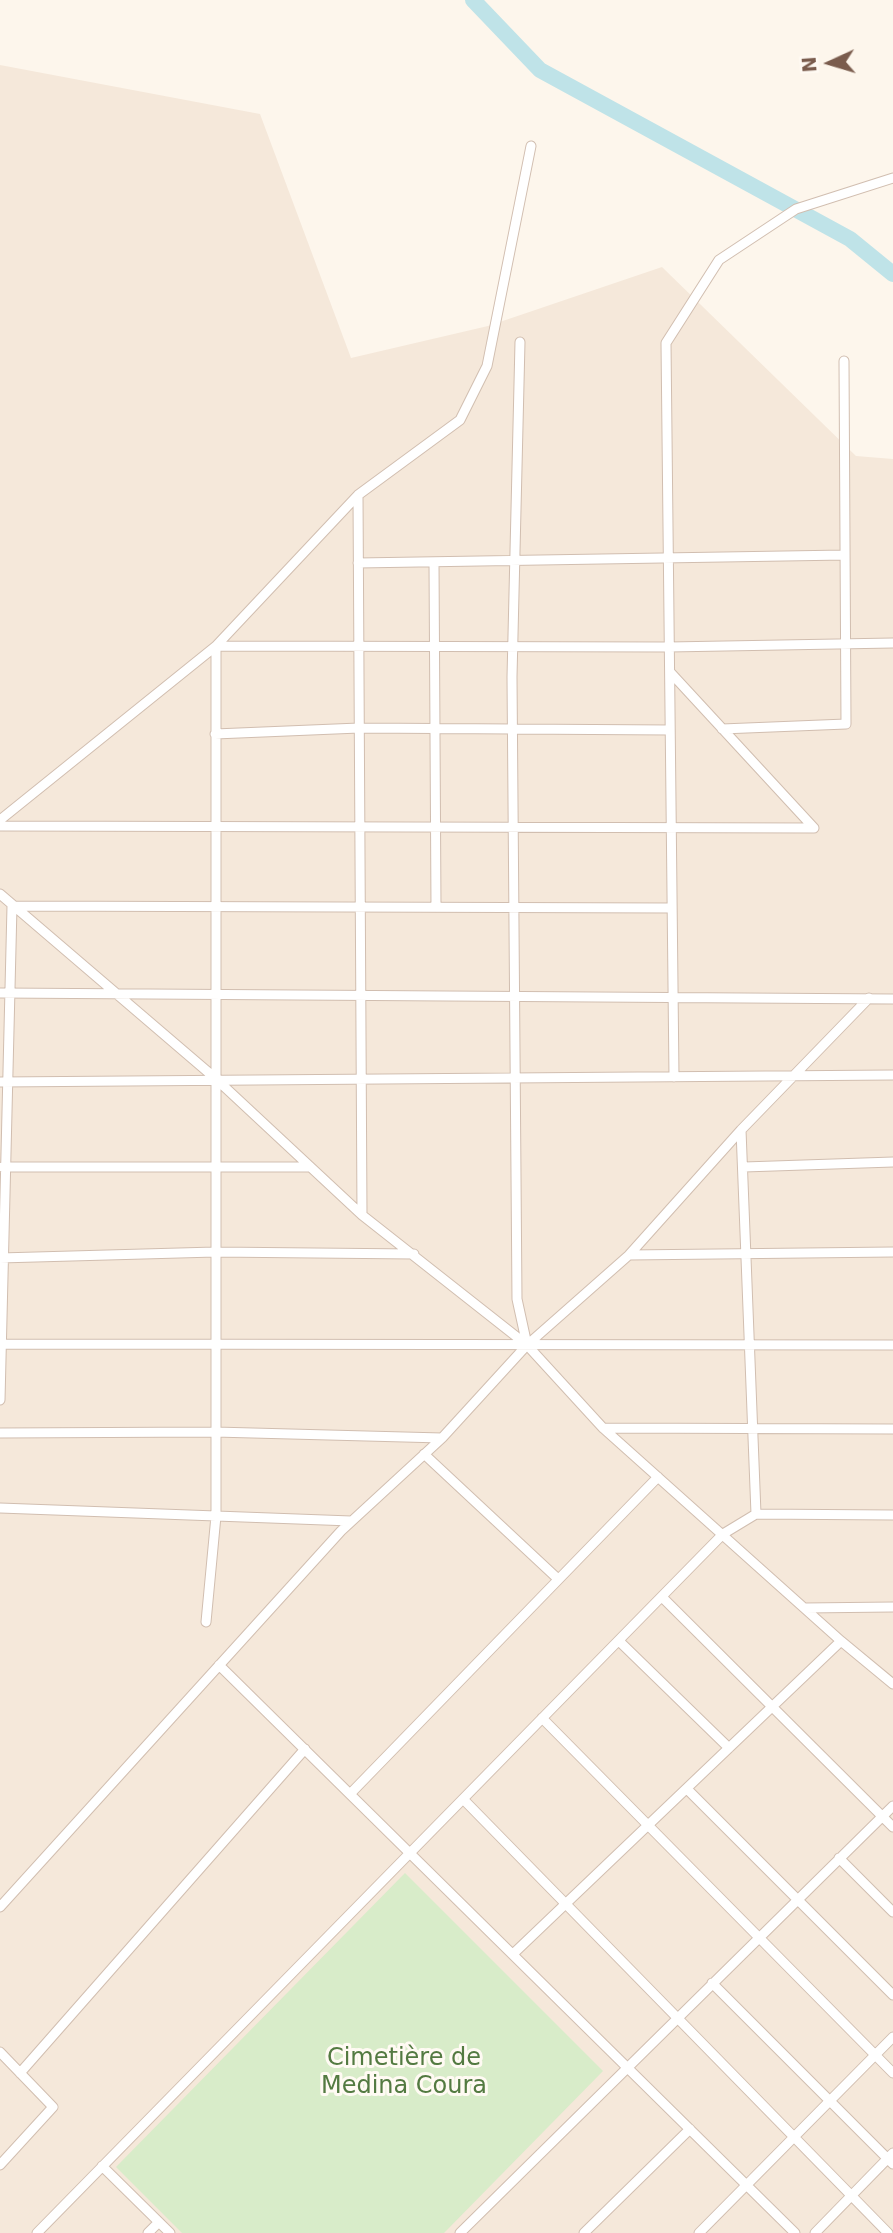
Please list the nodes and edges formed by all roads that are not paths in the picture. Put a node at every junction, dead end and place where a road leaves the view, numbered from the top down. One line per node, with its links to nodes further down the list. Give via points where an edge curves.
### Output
1 (531, 146): 5 (street, via 487,366 460,420)
2 (893, 178): 7 (street, via 796,209 719,260 666,343)
3 (520, 342): 8 (street)
4 (844, 361): 6 (street)
5 (358, 495): 10 (street); 13 (street)
6 (845, 555): 7 (street); 12 (street)
7 (668, 558): 8 (street); 17 (street)
8 (514, 561): 9 (street); 16 (street)
9 (434, 562): 10 (street); 15 (street)
10 (358, 563): 14 (street)
11 (893, 643): 12 (street)
12 (845, 644): 17 (street); 22 (street, via 846,724)
13 (216, 646): 14 (street); 24 (street); 25 (street)
14 (359, 646): 15 (street); 19 (street)
15 (435, 646): 16 (street); 20 (street)
16 (512, 646): 17 (street); 21 (street)
17 (669, 647): 18 (street)
18 (670, 672): 22 (street); 23 (street)
19 (359, 729): 20 (street); 24 (street); 28 (street)
20 (435, 729): 21 (street); 29 (street)
21 (512, 729): 23 (street); 30 (street)
22 (722, 729): 31 (street, via 814,828)
23 (670, 730): 31 (street)
24 (215, 734): 27 (street)
25 (0, 820)
26 (0, 826): 27 (street)
27 (215, 827): 28 (street); 34 (street)
28 (359, 827): 29 (street); 35 (street)
29 (436, 827): 30 (street); 36 (street)
30 (513, 828): 31 (street); 37 (street)
31 (671, 828): 38 (street)
32 (0, 894): 33 (street)
33 (12, 906): 34 (street); 39 (street); 40 (street)
34 (215, 907): 35 (street); 41 (street)
35 (359, 907): 36 (street); 42 (street)
36 (436, 907): 37 (street)
37 (514, 908): 38 (street); 43 (street)
38 (672, 908): 44 (street)
39 (5, 993): 40 (street); 53 (street)
40 (115, 993): 41 (street); 50 (street)
41 (215, 993): 42 (street); 50 (street)
42 (359, 994): 43 (street); 52 (street)
43 (515, 994): 44 (street); 51 (street)
44 (673, 995): 45 (street); 49 (street)
45 (869, 998): 46 (street); 48 (street)
46 (893, 999)
47 (893, 1075): 48 (street)
48 (792, 1076): 49 (street); 54 (street)
49 (674, 1077): 51 (street)
50 (215, 1078): 52 (street); 53 (street); 57 (street); 58 (street)
51 (516, 1079): 52 (street); 69 (street, via 517,1299)
52 (359, 1080): 60 (street)
53 (4, 1082): 56 (street)
54 (741, 1130): 59 (street); 65 (street)
55 (893, 1162): 59 (street)
56 (3, 1167): 57 (street); 66 (street)
57 (215, 1167): 58 (street); 61 (street)
58 (307, 1167): 60 (street)
59 (744, 1167): 62 (street)
60 (362, 1215): 64 (street)
61 (215, 1252): 64 (street); 66 (street); 68 (street)
62 (746, 1252): 63 (street); 65 (street); 70 (street)
63 (893, 1252)
64 (414, 1254): 69 (street)
65 (629, 1255): 69 (street)
66 (2, 1258): 67 (street)
67 (1, 1344): 68 (street); 72 (street)
68 (215, 1345): 69 (street); 76 (street)
69 (527, 1345): 70 (street); 73 (street); 78 (street)
70 (749, 1345): 71 (street); 74 (street)
71 (893, 1345)
72 (0, 1400)
73 (603, 1428): 74 (street); 80 (street)
74 (752, 1429): 75 (street); 82 (street)
75 (893, 1429)
76 (215, 1432): 77 (street); 78 (street); 84 (street)
77 (0, 1433)
78 (442, 1438): 79 (street)
79 (424, 1454): 85 (street); 87 (street)
80 (658, 1477): 86 (street); 87 (street)
81 (0, 1508): 84 (street)
82 (755, 1514): 83 (street); 86 (street)
83 (893, 1515)
84 (215, 1516): 85 (street); 91 (street)
85 (351, 1521): 94 (street)
86 (723, 1534): 88 (street); 90 (street)
87 (558, 1579): 101 (street)
88 (662, 1597): 92 (street); 96 (street)
89 (893, 1607): 90 (street)
90 (805, 1608): 93 (street)
91 (206, 1622)
92 (619, 1641): 97 (street); 98 (street)
93 (841, 1642): 95 (street); 96 (street)
94 (219, 1665): 99 (street); 111 (street)
95 (893, 1684)
96 (772, 1707): 98 (street); 104 (street)
97 (542, 1718): 102 (street); 105 (street)
98 (729, 1748): 100 (street)
99 (305, 1749): 101 (street); 122 (street)
100 (687, 1788): 105 (street); 109 (street)
101 (350, 1794): 107 (street)
102 (463, 1799): 107 (street); 110 (street)
103 (893, 1806): 104 (street)
104 (881, 1815): 106 (street); 108 (street)
105 (648, 1825): 110 (street); 113 (street)
106 (893, 1827)
107 (410, 1853): 114 (street); 129 (street)
108 (839, 1858): 109 (street); 112 (street)
109 (797, 1899): 113 (street); 116 (street)
110 (566, 1904): 114 (street); 117 (street)
111 (0, 1907)
112 (893, 1912)
113 (759, 1937): 115 (street); 120 (street)
114 (513, 1954): 121 (street)
115 (712, 1983): 117 (street); 124 (street)
116 (893, 1995)
117 (677, 2018): 121 (street); 126 (street)
118 (893, 2037): 120 (street)
119 (0, 2052): 122 (street)
120 (876, 2055): 123 (street); 124 (street)
121 (627, 2067): 125 (street); 136 (street)
122 (20, 2073): 128 (street, via 53,2107)
123 (893, 2073)
124 (830, 2101): 126 (street); 127 (street)
125 (690, 2129): 130 (street); 137 (street)
126 (794, 2137): 130 (street); 131 (street)
127 (891, 2158): 131 (street)
128 (0, 2165)
129 (102, 2166): 132 (street); 133 (street)
130 (747, 2185): 138 (street); 139 (street)
131 (851, 2196): 140 (street); 141 (street)
132 (159, 2222): 134 (street); 135 (street)
133 (37, 2233)
134 (148, 2233)
135 (170, 2233)
136 (460, 2233)
137 (584, 2233)
138 (699, 2233)
139 (795, 2233)
140 (815, 2233)
141 (888, 2233)

